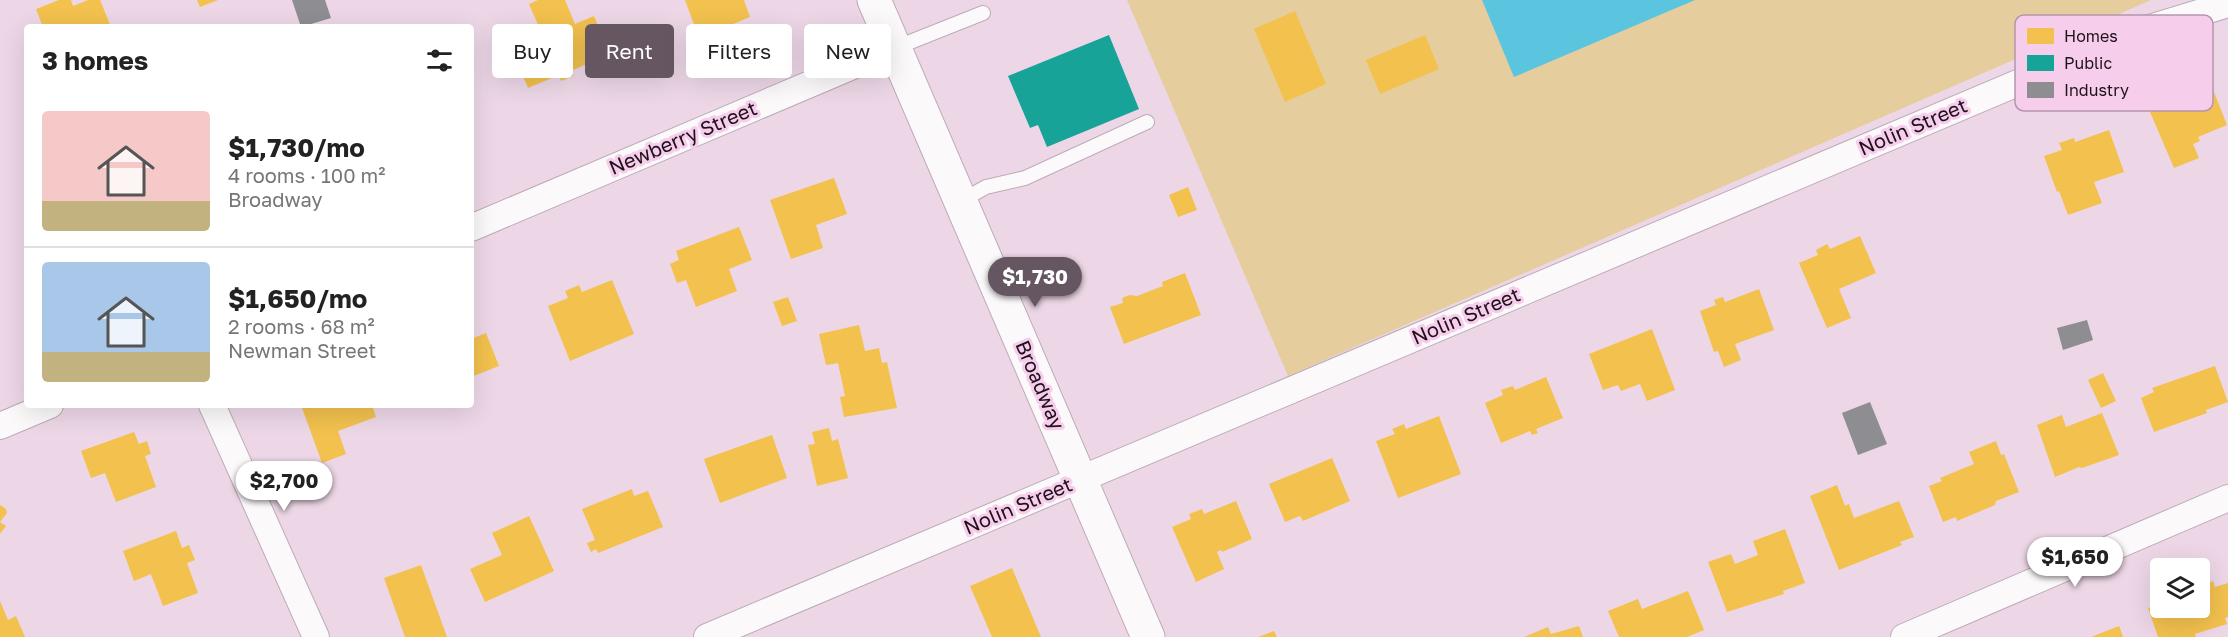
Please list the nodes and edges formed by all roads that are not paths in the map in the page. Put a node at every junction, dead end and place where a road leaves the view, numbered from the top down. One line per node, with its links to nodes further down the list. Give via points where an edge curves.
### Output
1 (874, 0): 5 (street, Broadway)
2 (2228, 4): 4 (street, Nolin Street)
3 (983, 13): 5 (lane)
4 (2192, 15)
5 (895, 48): 8 (street, Broadway); 9 (street, Newberry Street)
6 (2015, 84): 13 (street, Nolin Street)
7 (1147, 122): 8 (lane, via 1025,178 986,188)
8 (961, 201): 13 (street, Broadway)
9 (474, 227)
10 (43, 408): 12 (street)
11 (213, 408): 15 (street)
12 (0, 426)
13 (1081, 479): 16 (street, Nolin Street); 17 (street, Broadway)
14 (2228, 498): 18 (street)
15 (316, 637)
16 (707, 637)
17 (1148, 637)
18 (1904, 637)

